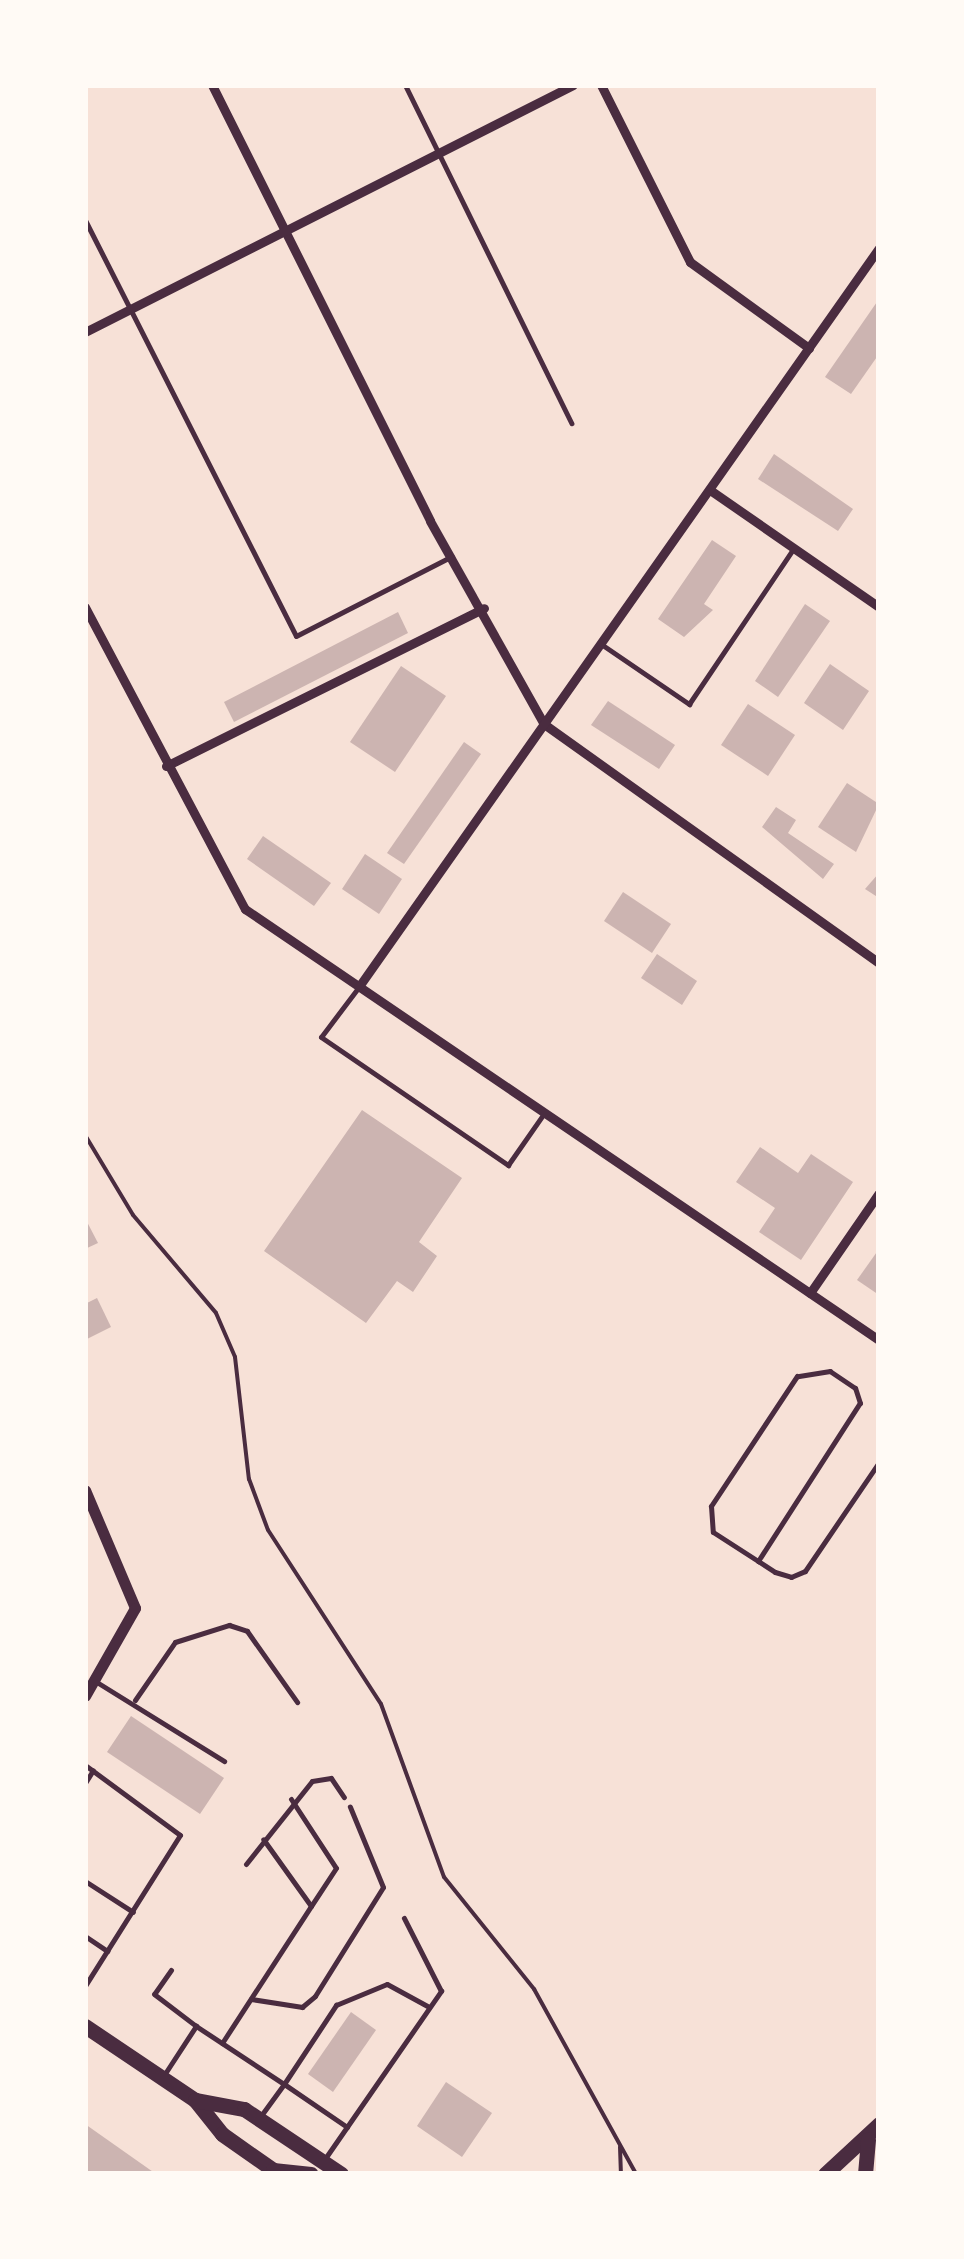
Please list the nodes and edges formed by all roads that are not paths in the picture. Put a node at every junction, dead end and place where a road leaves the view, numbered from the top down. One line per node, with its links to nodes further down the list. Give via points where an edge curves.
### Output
1 (212, 85): 7 (street)
2 (404, 85): 5 (lane)
3 (573, 85): 5 (street)
4 (602, 85): 11 (street, via 690,262)
5 (438, 153): 7 (street); 12 (lane)
6 (85, 220): 9 (lane)
7 (285, 230): 9 (street); 15 (street)
8 (879, 248): 11 (street)
9 (131, 308): 10 (street); 15 (lane, via 296,636)
10 (85, 332)
11 (809, 348): 13 (street)
12 (571, 423)
13 (710, 490): 14 (street); 19 (street)
14 (794, 548): 17 (street); 19 (lane, via 689,704)
15 (453, 555): 18 (street)
16 (85, 606): 21 (street)
17 (879, 607)
18 (484, 608): 20 (street); 21 (street)
19 (601, 644): 20 (street)
20 (544, 724): 22 (street); 23 (street)
21 (166, 766): 23 (street, via 245,909)
22 (879, 963)
23 (360, 986): 24 (street); 24 (lane, via 321,1037 336,1048 508,1165)
24 (545, 1112): 26 (street)
25 (879, 1193): 26 (street)
26 (810, 1293): 27 (street)
27 (879, 1340)
28 (879, 1462): 30 (lane, via 805,1571 791,1577)
29 (85, 1490): 31 (street, via 134,1588 123,1637)
30 (758, 1561): 30 (lane, via 714,1532 711,1506 797,1376 830,1371 855,1388 856,1418)
31 (95, 1681): 32 (street); 33 (lane)
32 (85, 1696)
33 (135, 1700): 34 (lane, via 175,1642 229,1625 247,1631); 35 (lane)
34 (297, 1702)
35 (224, 1761)
36 (85, 1765): 37 (lane)
37 (94, 1770): 38 (lane); 46 (lane, via 180,1835)
38 (85, 1783)
39 (344, 1797): 40 (lane, via 332,1778)
40 (292, 1799): 42 (lane); 45 (lane, via 336,1868)
41 (350, 1807): 52 (lane, via 383,1887 316,1996 302,2007)
42 (263, 1840): 43 (lane); 45 (lane)
43 (246, 1864)
44 (85, 1881): 46 (lane)
45 (311, 1906): 52 (lane)
46 (133, 1913): 49 (lane)
47 (404, 1918): 53 (lane, via 441,1991)
48 (85, 1936): 49 (lane)
49 (108, 1951): 51 (lane)
50 (170, 1970): 55 (lane, via 154,1994)
51 (85, 1986)
52 (251, 1998): 56 (lane)
53 (430, 2008): 58 (lane, via 387,1984 348,1992); 62 (lane)
54 (85, 2026): 57 (main road)
55 (196, 2026): 56 (lane); 57 (lane)
56 (222, 2043): 58 (lane)
57 (162, 2078): 59 (main road)
58 (284, 2084): 60 (lane); 62 (lane)
59 (196, 2100): 60 (main road); 65 (main road, via 222,2134)
60 (260, 2118): 64 (main road)
61 (879, 2124): 63 (main road)
62 (347, 2127): 64 (lane)
63 (874, 2142): 67 (main road, via 843,2148); 68 (main road)
64 (317, 2168): 65 (main road); 66 (main road)
65 (274, 2173)
66 (341, 2174)
67 (825, 2174)
68 (866, 2174)

